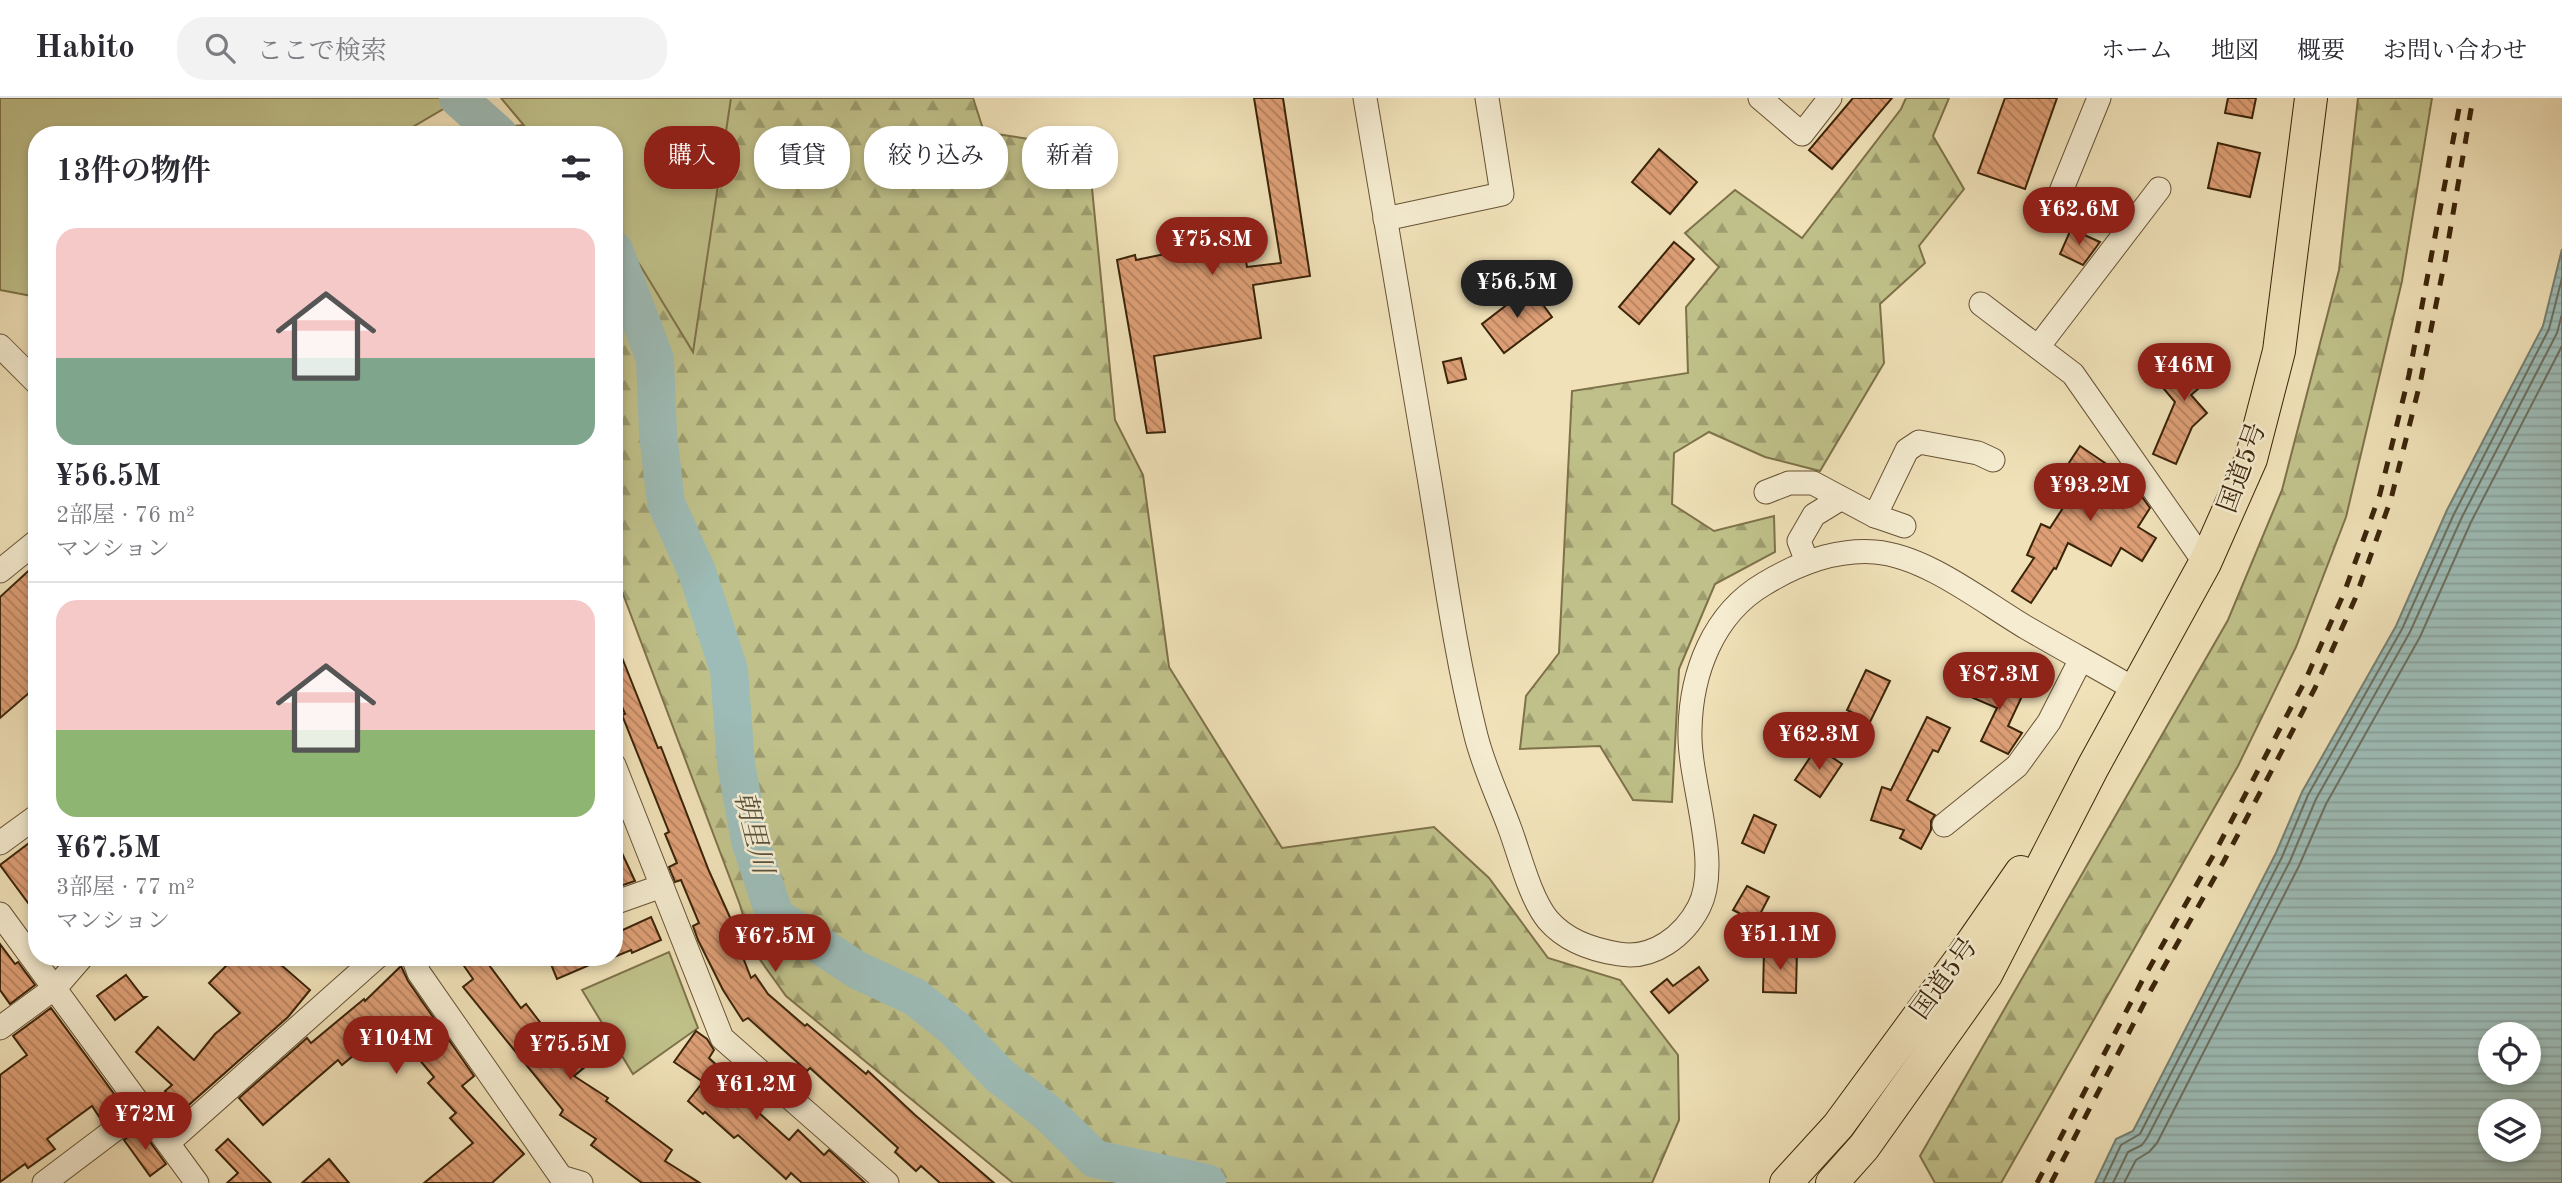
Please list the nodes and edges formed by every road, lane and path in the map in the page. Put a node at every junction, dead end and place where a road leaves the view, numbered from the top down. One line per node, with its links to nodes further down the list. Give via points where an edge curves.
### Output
1 (1365, 98): 9 (street)
2 (1487, 98): 9 (street, via 1502,194)
3 (1760, 98): 4 (street, via 1802,134)
4 (1830, 98)
5 (2099, 98): 8 (street)
6 (2311, 98): 21 (highway, 国道5号, via 2279,351 2251,459)
7 (2159, 189): 12 (street)
8 (2055, 206)
9 (1385, 219): 20 (street, via 1477,740 1544,916 1561,934 1599,951 1632,956 1676,938 1687,926 1707,884 1689,734 1702,661 1729,613 1754,590)
10 (1981, 304): 12 (street)
11 (0, 346): 13 (street)
12 (2038, 347): 21 (street, via 2073,374)
13 (28, 374)
14 (1993, 460): 17 (street, via 1919,442 1907,450)
15 (1766, 492): 16 (street, via 1789,483 1813,484)
16 (1840, 499): 17 (street); 20 (street, via 1814,515 1799,541)
17 (1875, 516): 18 (street)
18 (1904, 526)
19 (28, 550): 22 (street)
20 (1807, 562): 23 (street, via 1875,552 1901,558 1931,570)
21 (2205, 563): 24 (highway, 国道5号)
22 (0, 571)
23 (2081, 659): 24 (street); 28 (street, via 2049,722 2017,766)
24 (2136, 690): 25 (highway, 国道5号)
25 (2093, 767): 47 (highway, 国道5号, via 1838,1126); 48 (highway, 国道5号, via 1986,975 1864,1147)
26 (623, 788): 30 (street)
27 (28, 823): 29 (street)
28 (1944, 825)
29 (0, 843)
30 (662, 886): 31 (street); 46 (street, via 722,1038)
31 (623, 900)
32 (0, 914): 33 (street)
33 (28, 950)
34 (40, 966): 38 (street)
35 (74, 966): 38 (street)
36 (367, 966): 41 (street)
37 (416, 966): 43 (street)
38 (56, 987): 39 (street); 40 (street)
39 (0, 1028)
40 (142, 1109): 41 (street); 42 (street)
41 (168, 1143): 45 (street)
42 (71, 1175): 44 (street)
43 (564, 1181)
44 (44, 1183)
45 (197, 1183)
46 (887, 1183)
47 (1786, 1183)
48 (1832, 1183)

